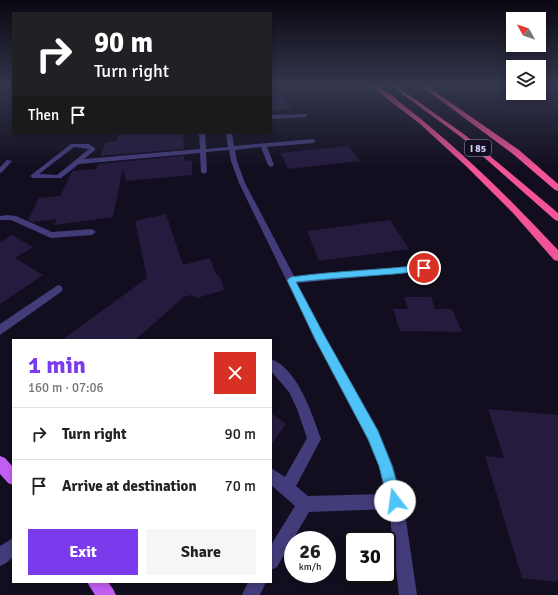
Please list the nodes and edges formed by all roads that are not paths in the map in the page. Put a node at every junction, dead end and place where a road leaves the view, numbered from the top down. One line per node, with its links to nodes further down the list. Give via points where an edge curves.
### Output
1 (408, 113): 21 (highway, I 85, via 459,156)
2 (431, 113): 19 (highway, I 85, via 463,136)
3 (461, 113): 17 (highway, via 516,152)
4 (305, 115): 5 (street)
5 (272, 117)
6 (202, 134): 11 (street)
7 (229, 134): 10 (street)
8 (313, 142): 9 (street)
9 (263, 145): 10 (street); 14 (street)
10 (232, 148): 11 (street); 23 (street, via 242,183)
11 (202, 151): 13 (street); 16 (street)
12 (9, 161): 15 (street)
13 (77, 162): 13 (street, via 59,177 33,176 73,145 89,146 93,149)
14 (271, 165)
15 (0, 171)
16 (204, 172)
17 (558, 188)
18 (0, 218): 20 (street, via 18,219 50,235)
19 (558, 218)
20 (92, 232)
21 (558, 257)
22 (424, 268): 23 (street)
23 (291, 280): 31 (street, via 373,435 386,466)
24 (58, 289): 25 (street)
25 (0, 330)
26 (272, 365): 30 (street, via 289,381 302,405 314,439)
27 (0, 464): 28 (main road)
28 (12, 477)
29 (272, 478): 30 (street)
30 (287, 488): 32 (street)
31 (395, 501): 32 (street); 38 (street)
32 (305, 504): 35 (street)
33 (12, 547): 34 (street)
34 (0, 557)
35 (272, 559)
36 (97, 583): 37 (main road)
37 (107, 595)
38 (408, 595)

